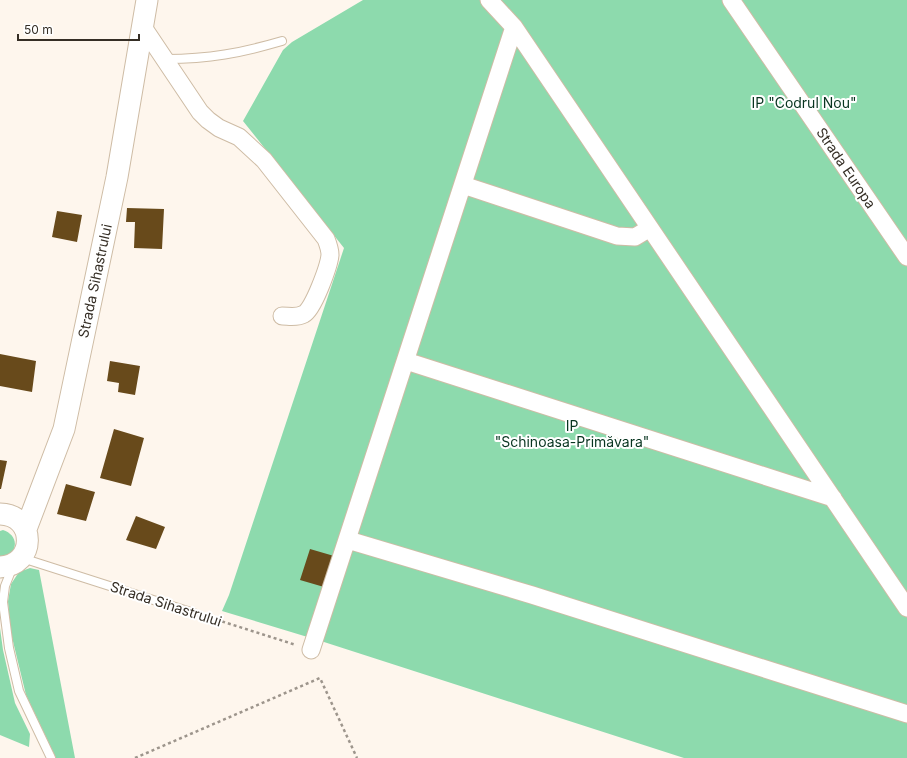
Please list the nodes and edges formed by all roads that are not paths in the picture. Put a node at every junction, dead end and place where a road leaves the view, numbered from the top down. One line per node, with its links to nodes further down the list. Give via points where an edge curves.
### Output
1 (147, 0): 4 (street, Strada Sihastrului)
2 (489, 0): 5 (street)
3 (731, 0): 10 (street, Strada Europa)
4 (143, 27): 7 (street); 15 (street, Strada Sihastrului, via 117,177 64,429)
5 (514, 27): 8 (street); 9 (street)
6 (282, 40): 7 (lane, via 228,55)
7 (166, 59): 11 (street, via 200,112 219,128 239,137 264,160 326,239 330,255 309,310 296,316)
8 (463, 184): 9 (street, via 617,236 635,237); 12 (street)
9 (650, 228): 13 (street)
10 (907, 257)
11 (282, 316)
12 (406, 361): 13 (street); 16 (street)
13 (833, 498): 18 (street)
14 (0, 514): 15 (street, via 14,517)
15 (26, 529): 17 (street, Strada Sihastrului, via 26,551)
16 (348, 540): 20 (street); 21 (street, via 532,595)
17 (8, 569): 19 (lane, Strada Sihastrului); 22 (lane, via 3,602 8,648 19,691)
18 (907, 608)
19 (194, 613)
20 (312, 650)
21 (907, 714)
22 (51, 758)

